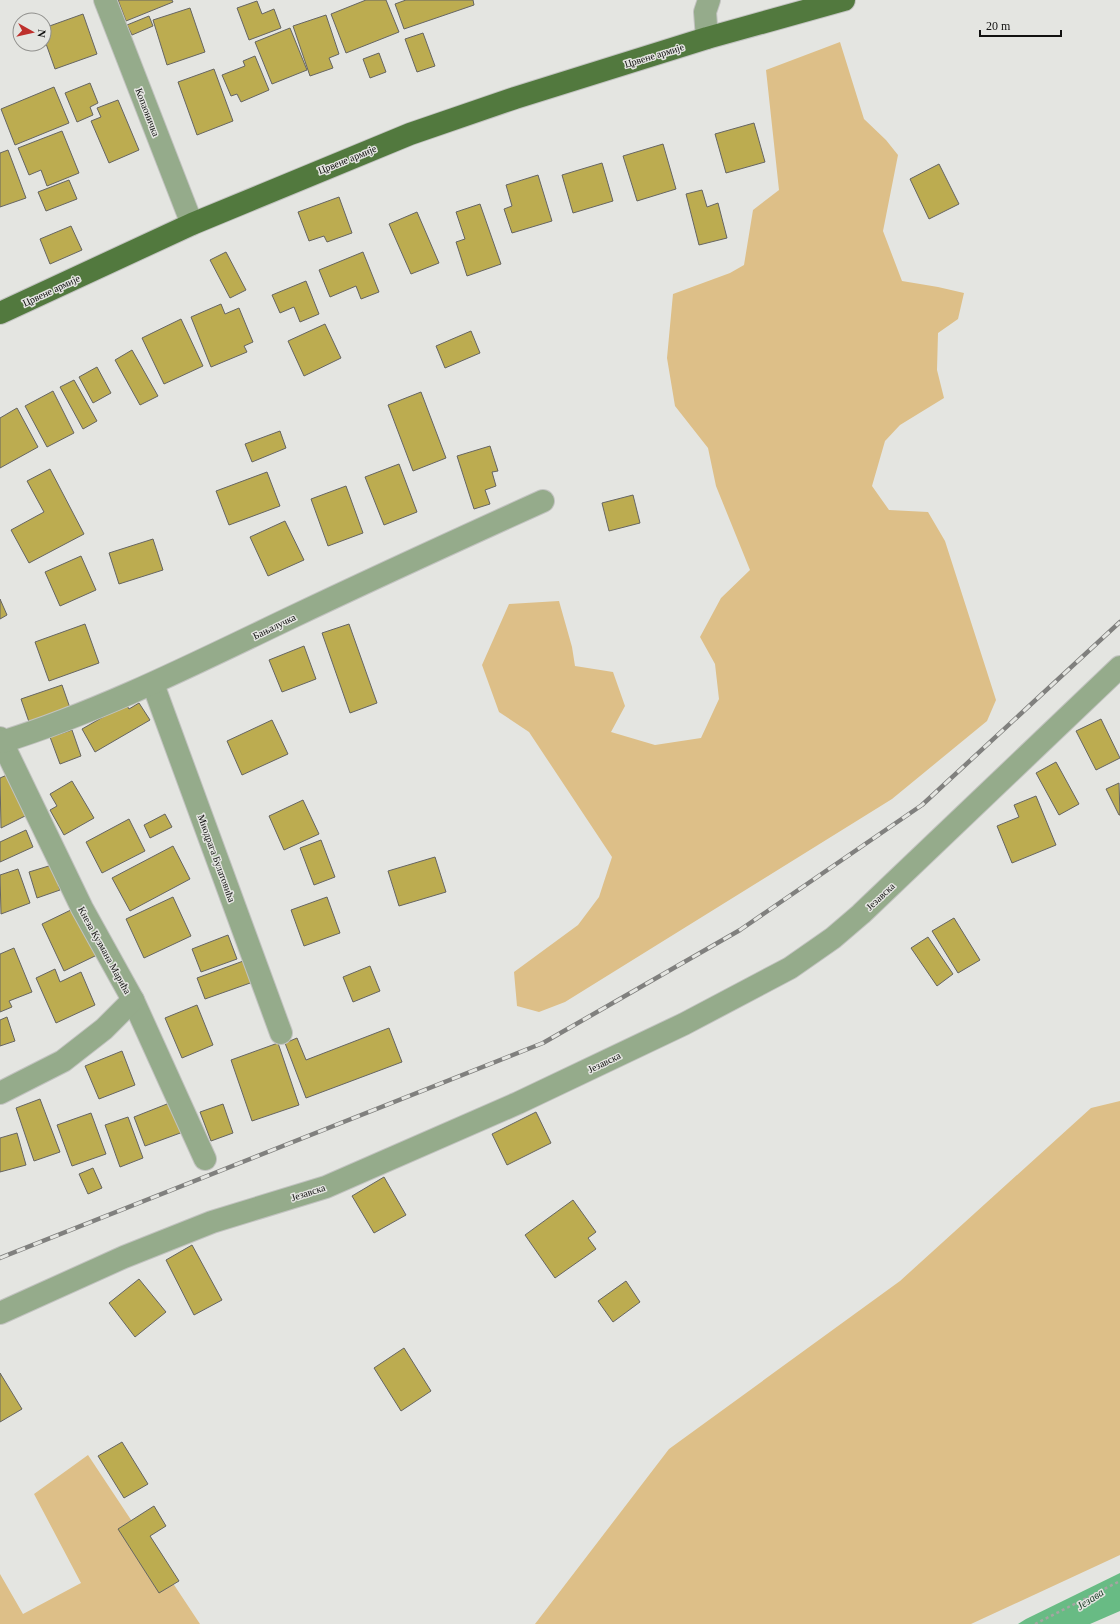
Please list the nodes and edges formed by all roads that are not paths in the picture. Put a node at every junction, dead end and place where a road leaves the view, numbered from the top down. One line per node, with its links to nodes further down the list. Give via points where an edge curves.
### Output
1 (105, 0): 5 (street, Копаоничка)
2 (709, 0): 4 (street, via 705,12)
3 (844, 0): 4 (main road, Црвене армије)
4 (707, 38): 5 (main road, Црвене армије, via 410,134)
5 (192, 224): 6 (main road, Црвене армије)
6 (0, 313)
7 (543, 501): 9 (street, Бањалучка, via 382,574)
8 (1120, 667): 15 (street, Језавска, via 861,914 833,938 790,968 684,1024 412,1150 326,1187 212,1222 124,1257)
9 (154, 684): 10 (street, Бањалучка, via 35,732); 12 (street, Миодрага Булатовића)
10 (1, 740): 11 (street, Кнеза Кузмана Марића, via 82,908)
11 (133, 1000): 13 (street, via 104,1029 63,1061); 14 (street, Кнеза Кузмана Марића)
12 (281, 1033)
13 (0, 1093)
14 (205, 1159)
15 (0, 1313)

